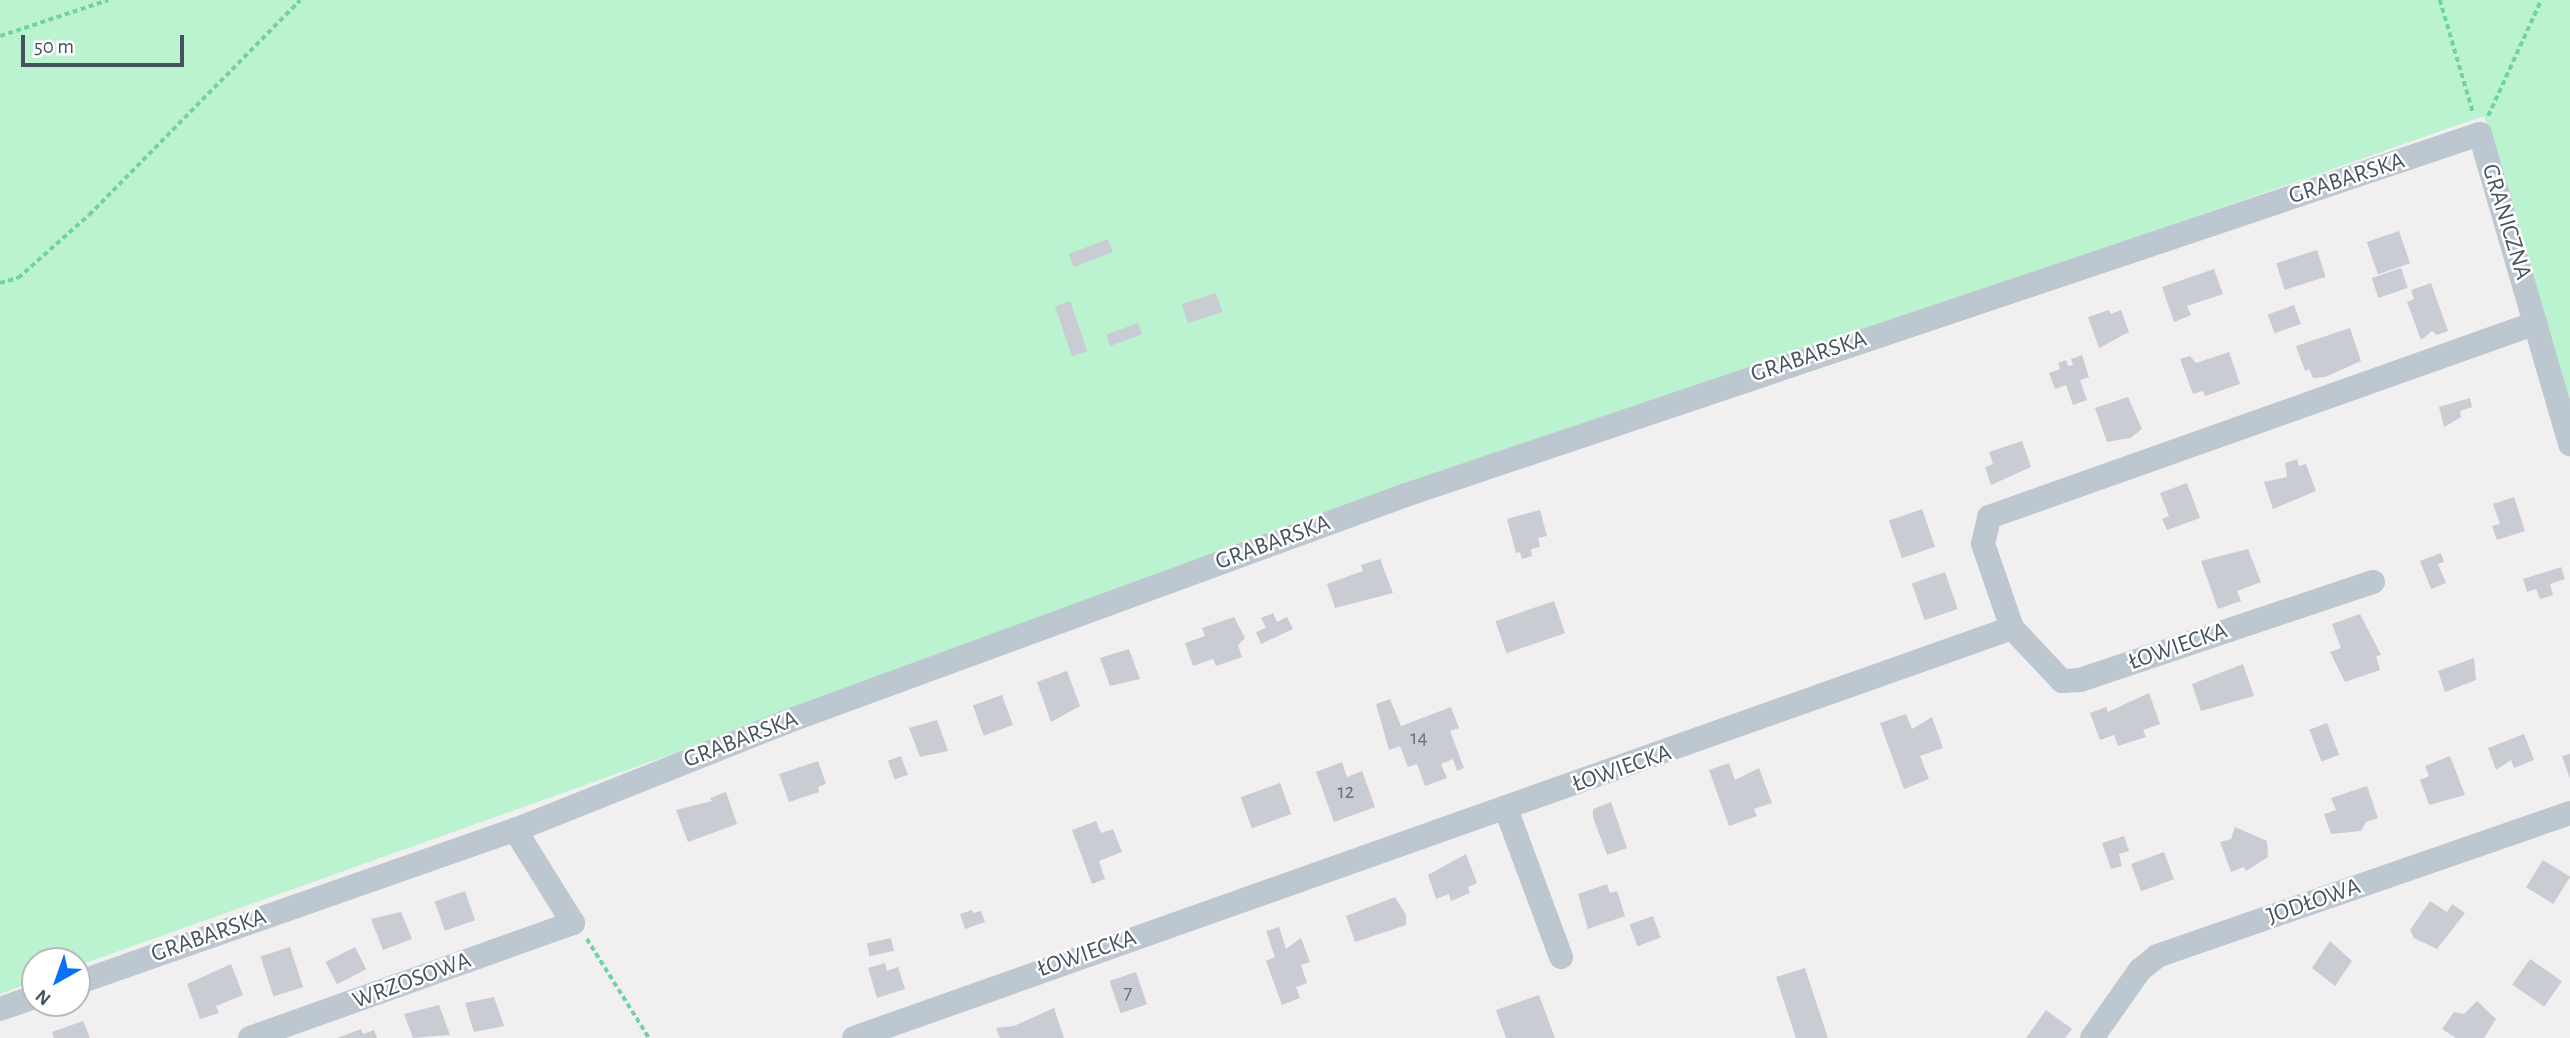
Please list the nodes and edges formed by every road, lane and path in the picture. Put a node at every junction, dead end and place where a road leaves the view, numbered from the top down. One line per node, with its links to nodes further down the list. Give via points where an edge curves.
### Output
1 (108, 0): 5 (path)
2 (300, 0): 7 (path, via 89,215 18,278)
3 (2441, 0): 6 (path, GRANICZNA)
4 (2541, 0): 6 (path)
5 (0, 36)
6 (2480, 134): 8 (street, GRANICZNA); 14 (street, GRABARSKA, via 1406,495 786,722)
7 (0, 283)
8 (2536, 323): 9 (street, GRANICZNA); 11 (street, via 1989,517 1983,544)
9 (2570, 444)
10 (2373, 582): 11 (street, ŁOWIECKA, via 2080,680 2062,681)
11 (2012, 628): 12 (street, ŁOWIECKA)
12 (1506, 809): 16 (street); 22 (street, ŁOWIECKA)
13 (2570, 813): 23 (street, JODŁOWA, via 2157,956 2140,970)
14 (515, 830): 15 (street); 17 (street, GRABARSKA)
15 (573, 923): 20 (street, WRZOSOWA); 21 (path)
16 (1561, 957)
17 (91, 978)
18 (21, 1002): 19 (street)
19 (0, 1009)
20 (250, 1038)
21 (649, 1038)
22 (854, 1038)
23 (2092, 1038)

